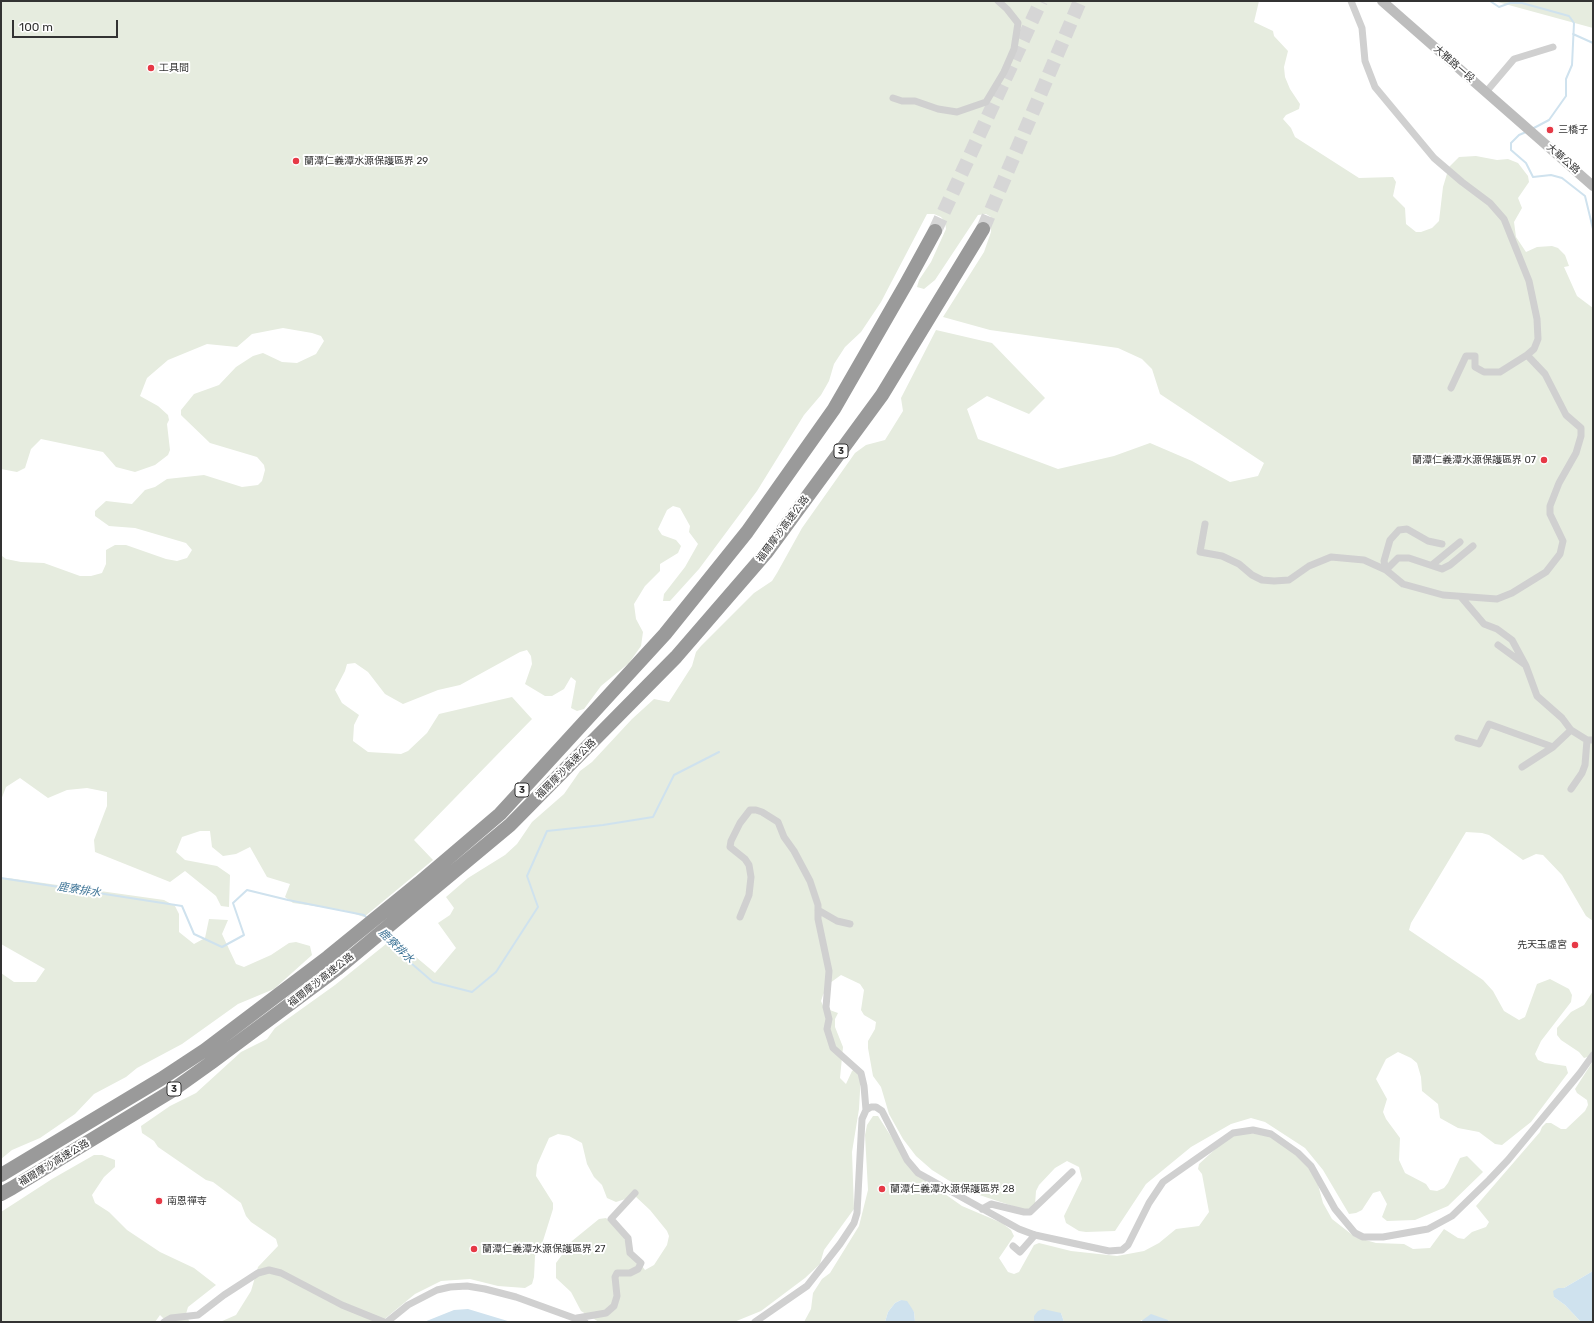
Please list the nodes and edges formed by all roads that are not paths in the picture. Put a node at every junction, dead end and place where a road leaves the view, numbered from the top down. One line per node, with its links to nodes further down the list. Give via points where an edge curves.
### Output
1 (998, 1): 6 (street, via 1018,23 1014,49 986,102 957,112)
2 (1351, 1): 11 (street, via 1362,28 1365,61 1375,87 1434,158 1490,203 1504,219 1529,282 1537,319 1538,339 1534,349)
3 (1382, 1): 5 (main road, 大雅路一段)
4 (1553, 47): 5 (street, via 1514,59)
5 (1486, 92): 7 (main road, 大雅路一段)
6 (893, 98)
7 (1530, 130): 8 (main road, 大華公路)
8 (1593, 186)
9 (983, 229): 36 (highway, 福爾摩沙高速公路 / 3, via 882,395 766,553 676,657 510,825 337,969 212,1062 170,1092)
10 (935, 231): 34 (highway, 福爾摩沙高速公路 / 3, via 834,409 747,532 665,634 500,814 420,883 198,1054 161,1079)
11 (1527, 355): 12 (street, via 1500,372 1484,372 1475,367 1475,356 1466,356); 19 (street, via 1545,374 1566,415 1581,428 1576,453 1559,483 1550,506 1550,514 1563,541 1560,554 1546,572 1512,593 1497,599)
12 (1451, 388)
13 (1205, 524): 18 (street, via 1200,552 1222,556 1262,580 1289,580 1309,566 1331,557 1364,560)
14 (1460, 542): 17 (street)
15 (1442, 544): 18 (street, via 1428,541 1407,529 1399,530 1390,540 1384,561)
16 (1473, 546): 17 (street, via 1442,569)
17 (1432, 565): 18 (street, via 1409,558 1398,558)
18 (1386, 570): 19 (street, via 1403,584)
19 (1461, 597): 21 (street, via 1484,624 1497,629 1512,640)
20 (1498, 645): 21 (street)
21 (1526, 666): 22 (street, via 1537,696 1562,718)
22 (1571, 730): 24 (street); 25 (street)
23 (1458, 738): 25 (street, via 1479,744 1489,724)
24 (1590, 740): 27 (street, via 1582,773)
25 (1553, 747): 26 (street)
26 (1522, 767)
27 (1571, 789)
28 (818, 910): 29 (street, via 810,881 778,822 762,812 750,810 740,823 730,847 745,859 751,877 749,895); 30 (street, via 837,921); 32 (street, via 829,971 827,1029 833,1048 861,1073)
29 (740, 917)
30 (850, 924)
31 (1593, 1055): 38 (street, via 1489,1180 1452,1216 1428,1229 1383,1237 1363,1237 1355,1233 1335,1209 1311,1166 1298,1153 1271,1134 1253,1130 1233,1133 1163,1182 1149,1203 1128,1245 1122,1250 1109,1251)
32 (866, 1110): 37 (street, via 876,1107 882,1111 907,1160 918,1173); 44 (street, via 862,1119 858,1213 854,1223 807,1286)
33 (1072, 1172): 37 (street, via 1030,1212 991,1204)
34 (1, 1174)
35 (634, 1193): 40 (street, via 611,1219 628,1238 630,1253 641,1264 638,1270 630,1273 617,1273 617,1296 614,1306 606,1313)
36 (1, 1194)
37 (982, 1209): 38 (street)
38 (1036, 1235): 39 (street, via 1020,1252)
39 (1013, 1246)
40 (577, 1318): 42 (street, via 516,1297 468,1286 437,1290 408,1305); 43 (street)
41 (164, 1322): 42 (street, via 171,1318 198,1315 258,1273 269,1270 281,1273 342,1305)
42 (386, 1322)
43 (585, 1322)
44 (756, 1322)

